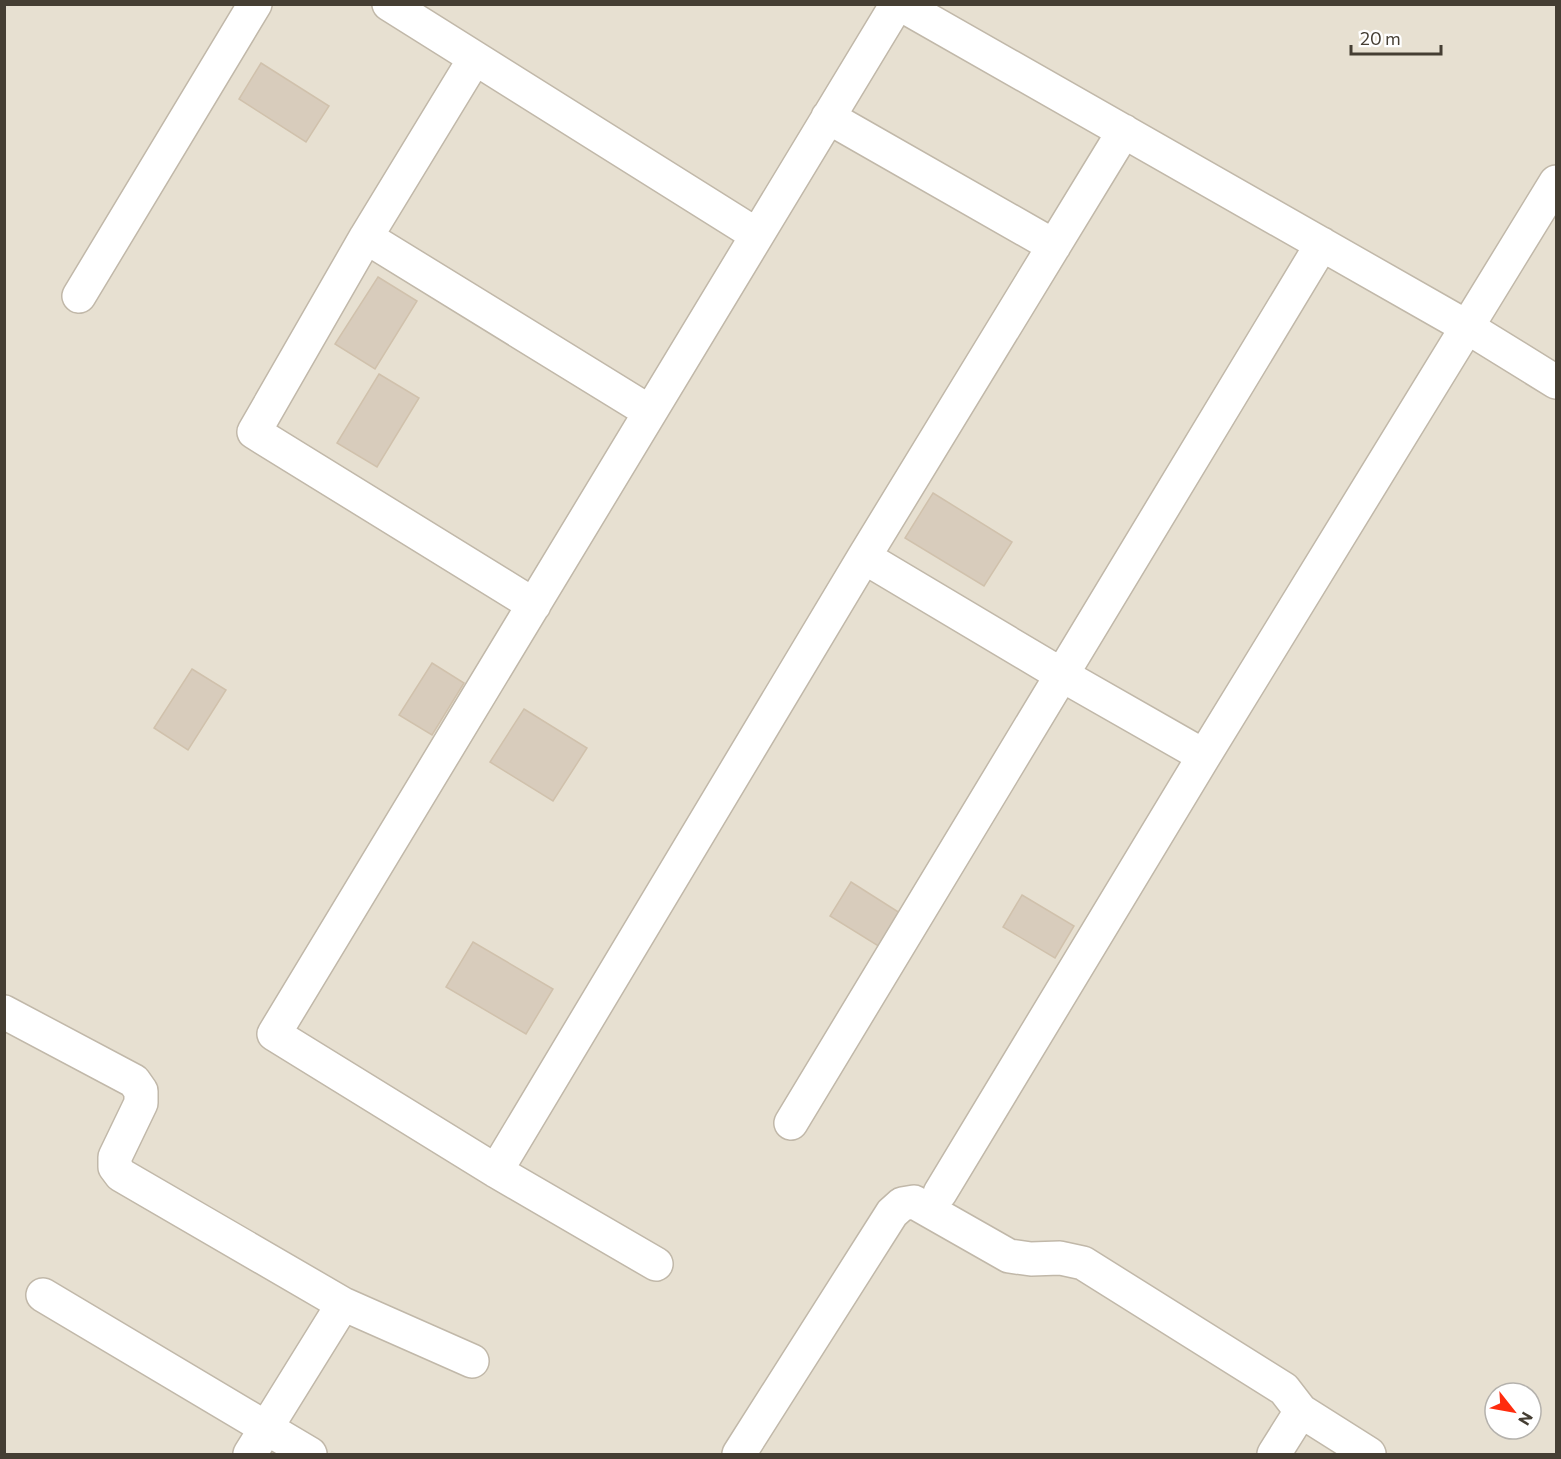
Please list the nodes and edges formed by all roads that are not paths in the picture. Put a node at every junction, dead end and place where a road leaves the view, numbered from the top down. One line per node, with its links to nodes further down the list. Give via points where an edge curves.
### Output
1 (255, 4): 12 (street)
2 (389, 4): 4 (street)
3 (898, 4): 5 (street); 6 (street)
4 (475, 58): 8 (street); 9 (street)
5 (828, 117): 8 (street); 11 (street)
6 (1124, 130): 10 (street); 11 (street)
7 (1557, 182): 13 (street)
8 (757, 235): 15 (street)
9 (366, 237): 15 (street); 17 (street, via 254,432)
10 (1322, 244): 13 (street); 18 (street)
11 (1054, 246): 16 (street)
12 (79, 296)
13 (1467, 327): 14 (street); 19 (street)
14 (1557, 382)
15 (650, 412): 17 (street)
16 (864, 557): 18 (street); 22 (street)
17 (534, 605): 22 (street, via 274,1035)
18 (1062, 675): 19 (street); 21 (street)
19 (1204, 756): 23 (street)
20 (4, 1012): 26 (street, via 134,1081 141,1091 141,1103 116,1157 115,1167 121,1174)
21 (791, 1123)
22 (496, 1171): 24 (street)
23 (940, 1193)
24 (656, 1264)
25 (43, 1295): 29 (street)
26 (343, 1304): 27 (street); 29 (street)
27 (471, 1361)
28 (1301, 1411): 31 (street, via 1284,1389 1083,1263 1060,1258 1009,1257 914,1202 902,1204 892,1213); 32 (street); 33 (street)
29 (258, 1442): 30 (street)
30 (310, 1455)
31 (739, 1455)
32 (1275, 1455)
33 (1369, 1455)

